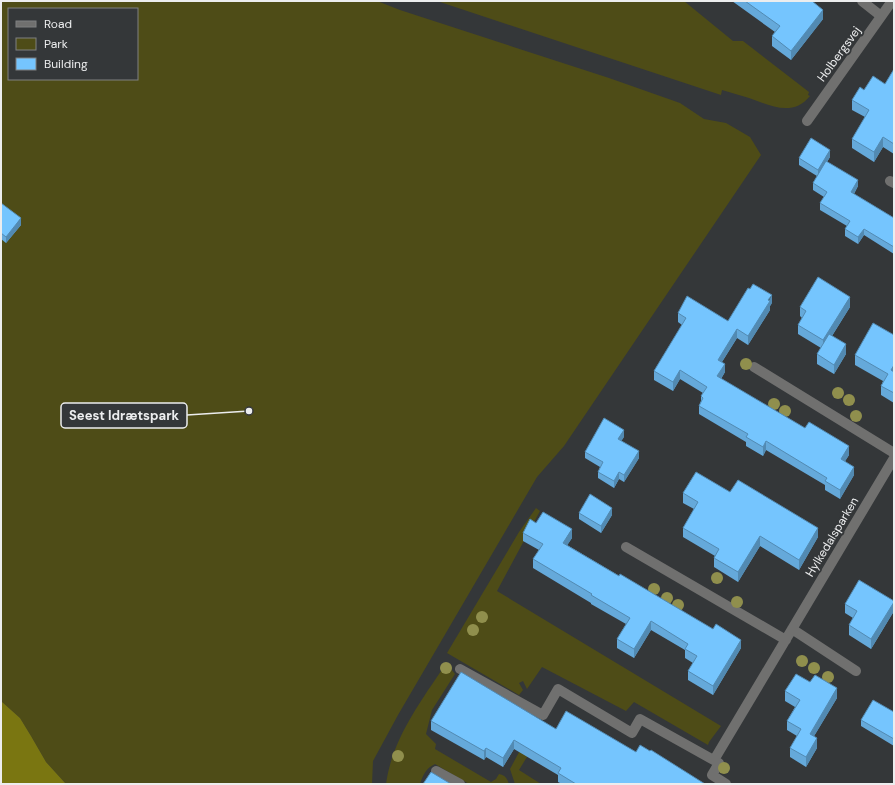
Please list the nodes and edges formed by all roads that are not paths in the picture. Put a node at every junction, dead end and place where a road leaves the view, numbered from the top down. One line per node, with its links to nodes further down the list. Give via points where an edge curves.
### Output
1 (862, 1): 3 (street)
2 (892, 1): 3 (street, Holbergsvej)
3 (881, 16): 4 (street, Holbergsvej)
4 (807, 121)
5 (754, 367): 6 (street)
6 (894, 453)
7 (894, 458): 9 (street, Hylkedalsparken)
8 (626, 547): 10 (street)
9 (792, 629): 10 (street, Hylkedalsparken); 12 (street)
10 (786, 640): 13 (street, Hylkedalsparken)
11 (460, 669): 13 (street, via 543,715 558,689 632,733 640,719)
12 (856, 671)
13 (714, 760): 16 (street, Hylkedalsparken, via 719,763 712,775)
14 (436, 771): 15 (street)
15 (460, 784)
16 (726, 784)

